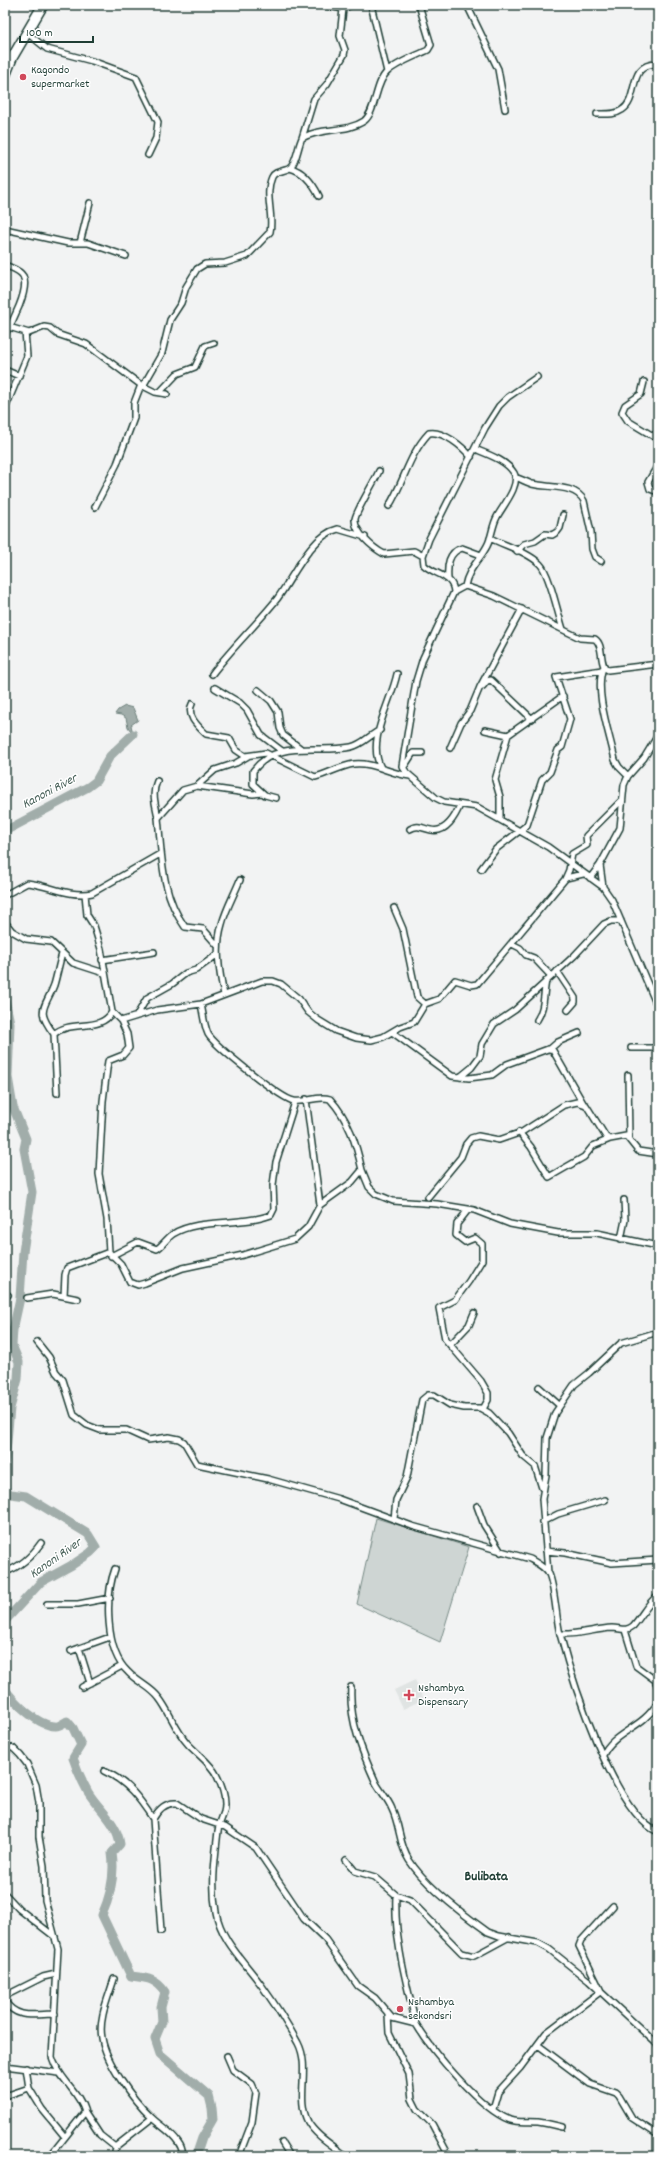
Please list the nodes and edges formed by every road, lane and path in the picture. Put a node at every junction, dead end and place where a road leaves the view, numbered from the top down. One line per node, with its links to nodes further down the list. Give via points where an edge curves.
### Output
1 (43, 5): 8 (highway)
2 (323, 5): 7 (street)
3 (350, 5): 7 (street)
4 (371, 5): 10 (street)
5 (419, 5): 10 (street, via 431,45 428,50)
6 (467, 5): 12 (street, via 498,68)
7 (343, 9): 14 (street, via 340,36 345,50 344,55 327,84 314,99)
8 (26, 32): 11 (highway); 15 (street, via 47,50 92,61 136,77 158,122 156,138)
9 (658, 64): 13 (street, via 646,66 641,70 622,111)
10 (387, 72): 14 (street, via 364,120 344,129)
11 (5, 76)
12 (506, 109)
13 (598, 114)
14 (302, 138): 16 (street)
15 (148, 155)
16 (290, 168): 17 (street, via 299,171); 31 (street, via 275,173 272,177 269,198 270,232 251,254 225,263 205,264 197,269 170,320 162,354)
17 (319, 196)
18 (90, 203): 20 (street)
19 (5, 229): 20 (street, via 68,243)
20 (80, 243): 21 (street, via 88,243)
21 (126, 256)
22 (5, 265): 23 (street, via 21,273 24,284 20,303)
23 (9, 328): 24 (street); 25 (street)
24 (25, 332): 28 (street, via 27,356); 31 (street, via 50,328 57,334 86,344)
25 (5, 334)
26 (214, 343): 32 (street, via 205,346 194,367 177,374)
27 (5, 370): 28 (street)
28 (19, 376): 34 (street)
29 (537, 377): 36 (street, via 503,402 485,428)
30 (644, 382): 35 (street, via 642,394 625,405 622,412 628,421)
31 (142, 386): 32 (street); 43 (street, via 134,403 134,418 117,464)
32 (160, 392): 33 (street)
33 (167, 394)
34 (5, 409)
35 (658, 439)
36 (475, 449): 37 (street); 40 (street, via 505,464)
37 (471, 457): 42 (street, via 444,436 435,432 429,433 410,459 402,482); 49 (street, via 438,520)
38 (658, 465): 41 (street, via 648,482 650,489)
39 (379, 471): 45 (street, via 356,515 357,527)
40 (515, 476): 46 (street, via 509,498 497,516); 50 (street, via 533,484 579,494 584,501 593,553)
41 (658, 492)
42 (389, 506)
43 (95, 507)
44 (563, 515): 47 (street, via 557,532 543,535)
45 (365, 537): 49 (street, via 384,554 414,551); 58 (street, via 338,529 322,538 296,568 277,598)
46 (490, 538): 47 (street); 48 (street)
47 (516, 551): 55 (street, via 542,566)
48 (481, 555): 51 (street, via 462,548 457,550 448,562); 52 (street, via 470,570)
49 (423, 556): 51 (street, via 422,561 427,567)
50 (601, 561)
51 (448, 579): 53 (street)
52 (465, 586): 53 (street); 54 (street, via 486,592)
53 (454, 592): 77 (street, via 423,658 416,681)
54 (522, 609): 55 (street); 62 (street)
55 (563, 629): 57 (street, via 580,638 597,640 600,644)
56 (658, 664): 57 (street, via 611,671)
57 (603, 668): 63 (street, via 557,676); 79 (street, via 600,693 615,760)
58 (212, 674)
59 (397, 674): 66 (street)
60 (215, 688): 72 (street, via 240,703 247,710 261,735)
61 (258, 690): 70 (street, via 271,701 278,712 283,735)
62 (478, 690): 65 (street, via 491,680); 71 (street)
63 (563, 696): 65 (street); 89 (street, via 569,712 569,726 551,770 542,780 529,823)
64 (192, 704): 75 (street, via 190,714 206,734 227,737 238,752)
65 (532, 719): 68 (street)
66 (380, 730): 70 (street, via 351,747); 76 (street, via 375,749)
67 (485, 730): 68 (street)
68 (508, 735): 87 (street, via 495,780 500,797)
69 (658, 735): 79 (street, via 644,758)
70 (300, 748): 72 (street)
71 (450, 748)
72 (282, 751): 74 (street)
73 (422, 753): 77 (street, via 413,752)
74 (272, 755): 75 (street, via 262,752); 76 (street, via 315,777 342,766 355,764); 82 (street, via 259,762 251,776 253,784)
75 (248, 756): 81 (street, via 215,770)
76 (381, 768): 78 (street)
77 (403, 768): 78 (street)
78 (410, 776): 85 (street, via 436,798)
79 (628, 776): 84 (street)
80 (157, 781): 86 (street, via 154,803)
81 (197, 786): 82 (street); 86 (street, via 182,790)
82 (262, 793): 83 (street)
83 (276, 798)
84 (621, 801): 91 (street, via 586,836 587,845 572,854); 92 (street, via 620,828)
85 (460, 805): 87 (street, via 477,807); 88 (street, via 452,820 440,829 432,830 417,826)
86 (158, 818): 90 (street)
87 (500, 819): 89 (street)
88 (410, 828)
89 (520, 830): 91 (street); 93 (street, via 496,849)
90 (160, 854): 99 (street); 105 (street, via 166,888 183,925 187,929 203,929)
91 (570, 863): 94 (street); 97 (street)
92 (600, 865): 95 (street); 98 (street)
93 (480, 869)
94 (583, 874): 95 (street); 97 (street, via 571,876)
95 (590, 878): 98 (street)
96 (240, 880): 105 (street, via 222,922)
97 (564, 881): 104 (street, via 519,932)
98 (603, 887): 102 (street)
99 (86, 894): 100 (street, via 27,883); 109 (street, via 87,915 96,934)
100 (5, 895)
101 (394, 908): 116 (street, via 402,924 417,998)
102 (621, 921): 110 (street, via 604,924 587,944); 117 (street)
103 (5, 922): 107 (street, via 17,935 31,941 51,942)
104 (512, 944): 112 (street, via 519,946 526,955 534,958); 116 (street, via 477,984 471,985 455,980 439,999)
105 (218, 946): 108 (street)
106 (154, 952): 109 (street)
107 (62, 954): 111 (street, via 77,966); 125 (street, via 53,987 43,1005 45,1022)
108 (218, 954): 114 (street); 120 (street, via 196,970 186,973 147,998)
109 (102, 960): 111 (street)
110 (557, 971): 112 (street); 118 (street, via 575,998 575,1002)
111 (104, 973): 119 (street)
112 (551, 976): 113 (street)
113 (547, 980): 121 (street, via 543,1008); 130 (street, via 515,1010 491,1027 482,1044 480,1056)
114 (224, 995): 115 (street); 123 (street, via 262,981 274,981 299,999 308,1012 336,1031 371,1040 383,1038)
115 (201, 1004): 120 (street); 133 (street, via 208,1034 215,1043 258,1079)
116 (425, 1004): 123 (street, via 414,1022)
117 (658, 1008)
118 (568, 1010)
119 (112, 1012): 122 (street); 125 (street, via 101,1023 66,1027)
120 (137, 1015): 122 (street)
121 (538, 1020)
122 (121, 1021): 146 (street, via 127,1034 129,1048 123,1055 108,1061 99,1183 108,1219)
123 (392, 1032): 130 (street, via 447,1073)
124 (579, 1033): 128 (street, via 558,1042)
125 (54, 1034): 131 (street)
126 (631, 1048): 127 (street)
127 (658, 1048)
128 (550, 1049): 130 (street, via 507,1064 492,1075 475,1079); 134 (street, via 554,1051)
129 (628, 1075): 136 (street)
130 (460, 1077)
131 (57, 1093)
132 (306, 1099): 133 (street); 139 (street, via 330,1099 338,1108 352,1132); 142 (street)
133 (295, 1102): 146 (street, via 276,1162 273,1185 274,1209 271,1215 259,1219 190,1228 172,1234 157,1249 138,1242)
134 (582, 1103): 135 (street, via 569,1103 560,1107 541,1121); 137 (street, via 588,1108 603,1134)
135 (519, 1132): 137 (street, via 549,1177 584,1157 593,1146); 140 (street, via 497,1141 478,1136 471,1138 460,1159)
136 (629, 1138): 137 (street, via 623,1136); 138 (street, via 638,1151)
137 (610, 1139)
138 (658, 1154)
139 (362, 1170): 142 (street, via 352,1182); 143 (street, via 369,1187 387,1200)
140 (428, 1197)
141 (624, 1200): 144 (street, via 625,1220)
142 (320, 1205): 146 (street, via 308,1227 295,1239 243,1255 183,1268 138,1285 130,1282 123,1267)
143 (468, 1210): 144 (street, via 520,1226 564,1234 596,1233); 153 (street, via 457,1224 456,1235 465,1242 475,1238 479,1240 483,1255 457,1298 439,1308 442,1314 443,1334)
144 (621, 1239): 145 (street)
145 (658, 1246)
146 (110, 1254): 147 (street, via 68,1268)
147 (64, 1296): 148 (street, via 54,1294); 149 (street)
148 (27, 1298)
149 (78, 1299)
150 (474, 1313): 153 (street, via 469,1326)
151 (658, 1332): 155 (street, via 621,1342 574,1384)
152 (37, 1342): 160 (street, via 50,1357 56,1372 65,1383 74,1415 87,1425 100,1430 126,1430 148,1440 175,1437 184,1442 197,1464 268,1478)
153 (450, 1345): 156 (street, via 487,1391 489,1397)
154 (539, 1387): 155 (street)
155 (559, 1405): 157 (street, via 547,1438 546,1475)
156 (483, 1409): 157 (street, via 505,1430 523,1456 535,1466); 160 (street, via 450,1405 431,1394 424,1397 407,1477 396,1500)
157 (542, 1489): 161 (street)
158 (605, 1500): 161 (street, via 558,1514)
159 (478, 1506): 164 (street, via 484,1525)
160 (394, 1519): 164 (street)
161 (542, 1522): 163 (street)
162 (41, 1543): 167 (street, via 23,1562)
163 (546, 1551): 165 (street, via 612,1563); 168 (street)
164 (501, 1552): 168 (street, via 530,1560)
165 (658, 1560)
166 (114, 1569): 170 (street)
167 (5, 1572)
168 (548, 1573): 173 (street)
169 (658, 1595): 172 (street, via 632,1626)
170 (110, 1598): 171 (street, via 78,1604); 174 (street)
171 (47, 1604)
172 (625, 1630): 173 (street, via 610,1628 586,1633); 180 (street, via 636,1666 655,1680)
173 (560, 1634): 184 (street, via 578,1695)
174 (110, 1637): 175 (street); 177 (street)
175 (79, 1648): 176 (street); 178 (street)
176 (71, 1651)
177 (122, 1666): 178 (street); 187 (street, via 158,1697 186,1742 217,1775 225,1805)
178 (90, 1683): 181 (street)
179 (350, 1686): 195 (street, via 351,1715 355,1729 377,1784 392,1809 403,1848 410,1861 432,1886 479,1926 492,1934)
180 (658, 1687)
181 (82, 1688)
182 (658, 1702): 184 (street, via 647,1719 610,1744)
183 (5, 1747): 194 (street, via 13,1748 20,1755 36,1785 45,1900)
184 (603, 1755): 188 (street, via 633,1812 646,1826)
185 (104, 1771): 186 (street, via 130,1788)
186 (153, 1819): 187 (street, via 162,1808 177,1803 201,1819); 193 (street)
187 (219, 1826): 202 (street, via 249,1842 261,1853 304,1919 325,1939 358,1986 375,1998); 226 (street, via 214,1876 219,1923 232,1947 261,1985 298,2044 304,2065 304,2106 308,2123)
188 (658, 1832)
189 (346, 1860): 191 (street, via 355,1871 375,1877)
190 (5, 1894): 194 (street, via 19,1909)
191 (396, 1895): 195 (street, via 410,1900 462,1953 474,1956); 203 (street, via 397,1943)
192 (613, 1906): 198 (street, via 579,1946)
193 (161, 1931)
194 (56, 1938): 196 (street)
195 (509, 1938): 198 (street, via 538,1943 549,1949)
196 (56, 1974): 199 (street); 201 (street)
197 (114, 1979): 215 (street, via 104,2012 101,2037 118,2074)
198 (601, 1993): 204 (street); 205 (street, via 546,2033)
199 (5, 1996)
200 (5, 2001): 201 (street, via 9,2008 20,2014)
201 (55, 2014): 210 (street, via 52,2057)
202 (388, 2014): 203 (street, via 392,2018); 227 (street, via 389,2033 409,2074 412,2099 417,2109 432,2124)
203 (416, 2024): 213 (street, via 430,2045 458,2076)
204 (655, 2041): 206 (street)
205 (538, 2044): 213 (street, via 498,2092); 217 (street, via 590,2084 616,2093 632,2118)
206 (658, 2045)
207 (227, 2056): 224 (street, via 233,2070 252,2084 256,2093 252,2122)
208 (5, 2066): 209 (street)
209 (26, 2068): 210 (street); 211 (street)
210 (59, 2073): 214 (street)
211 (29, 2088): 212 (street); 218 (street)
212 (5, 2096)
213 (493, 2109): 216 (street, via 514,2121)
214 (85, 2112): 218 (street); 220 (street, via 100,2135)
215 (152, 2118): 220 (street); 223 (street, via 175,2138 181,2146)
216 (562, 2127)
217 (658, 2135)
218 (65, 2137): 221 (street)
219 (282, 2143): 225 (street)
220 (115, 2147): 222 (street)
221 (50, 2156)
222 (113, 2156)
223 (182, 2156)
224 (239, 2156)
225 (290, 2156)
226 (346, 2156)
227 (449, 2156)

